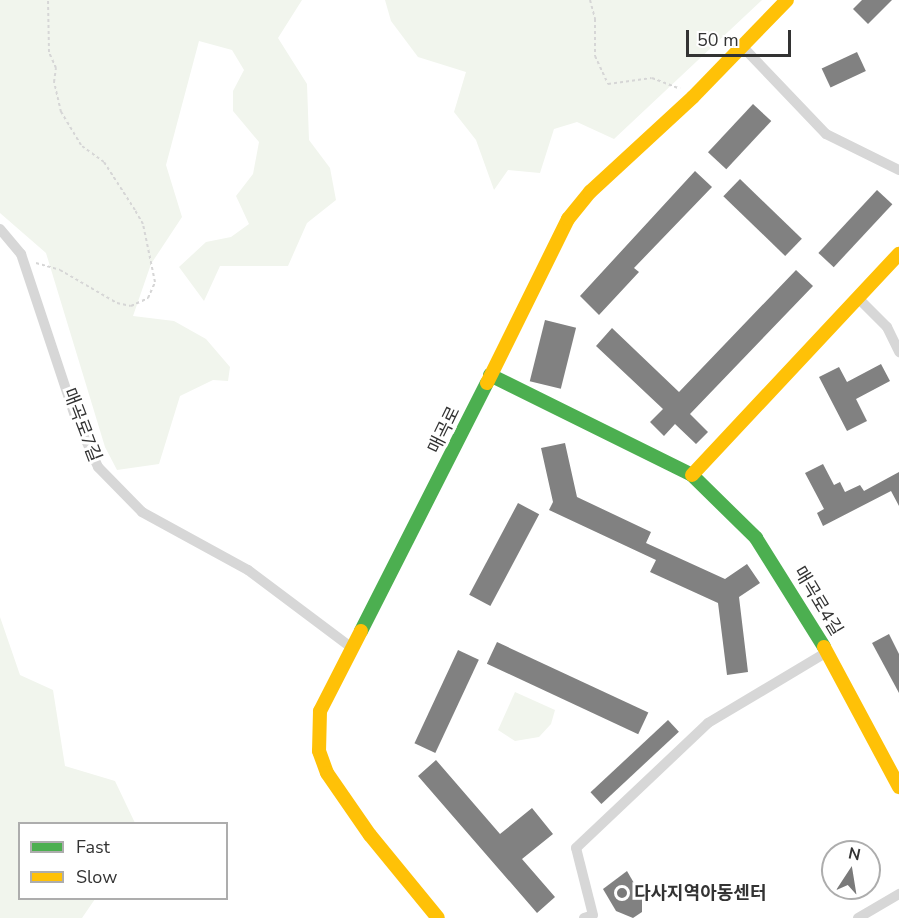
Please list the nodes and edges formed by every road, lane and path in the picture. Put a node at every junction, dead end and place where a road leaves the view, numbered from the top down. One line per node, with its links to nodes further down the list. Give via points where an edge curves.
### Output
1 (48, 0): 9 (path, via 49,52 56,68 54,82 61,112 81,145 104,162 143,224 155,282 148,298 131,306 117,303 60,270)
2 (590, 0): 5 (path, via 595,19 595,56 608,84 652,78)
3 (787, 0): 4 (street, 매곡로)
4 (741, 45): 5 (street, 매곡로); 6 (street, via 826,134)
5 (693, 97): 12 (street, 매곡로, via 598,184 568,219)
6 (899, 170)
7 (0, 229): 9 (street, 매곡로7길)
8 (899, 254): 10 (street)
9 (22, 258): 14 (street, 매곡로7길, via 75,416 98,467 142,512 248,570)
10 (858, 297): 11 (street, via 887,327); 13 (street)
11 (899, 352)
12 (490, 375): 13 (street, 매곡로4길); 14 (street, 매곡로, via 396,568)
13 (692, 475): 15 (street, 매곡로4길, via 773,560)
14 (352, 648): 19 (street, 매곡로, via 320,711 319,751 327,773 370,835)
15 (828, 652): 16 (street); 18 (street, 매곡로4길, via 708,723 576,848)
16 (899, 786)
17 (899, 894): 20 (street)
18 (594, 917)
19 (438, 918)
20 (858, 918)

